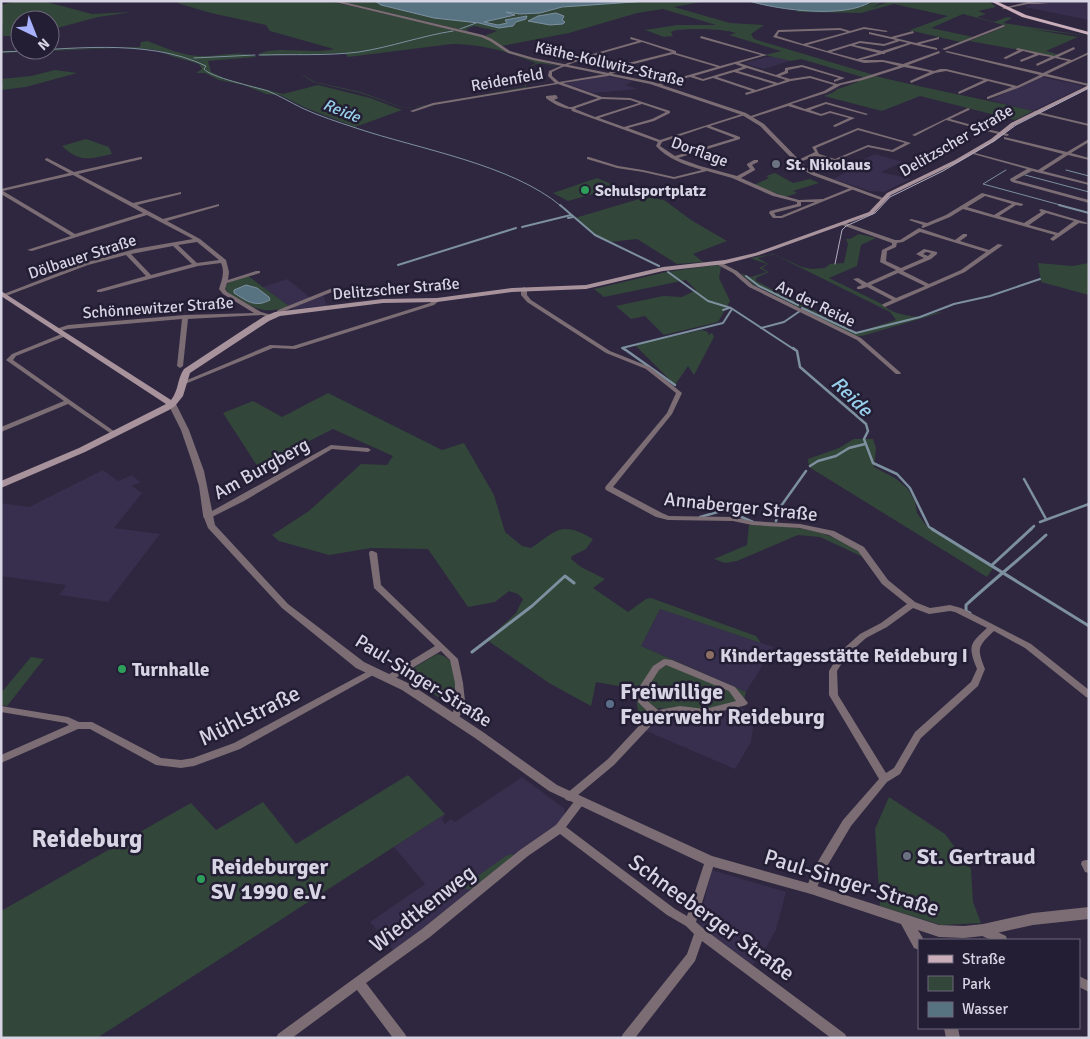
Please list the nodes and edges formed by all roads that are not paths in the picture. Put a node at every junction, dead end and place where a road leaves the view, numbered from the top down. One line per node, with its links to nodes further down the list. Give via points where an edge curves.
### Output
1 (333, 1): 44 (street, Käthe-Kollwitz-Straße, via 488,38 504,49)
2 (992, 1): 4 (main road)
3 (1047, 4): 4 (street, via 1028,3)
4 (1004, 8): 11 (main road, via 1034,20)
5 (1004, 26): 28 (street)
6 (822, 30): 9 (street); 17 (street, via 825,33 797,34); 17 (street, via 781,30 775,37)
7 (858, 30): 8 (street); 9 (street); 15 (street)
8 (886, 31)
9 (851, 32): 12 (street)
10 (913, 32): 15 (street)
11 (1089, 34)
12 (838, 35): 20 (street); 22 (street)
13 (701, 37): 41 (street, via 765,55)
14 (632, 38): 18 (street)
15 (891, 38): 19 (street)
16 (938, 38): 21 (street)
17 (780, 39): 22 (street)
18 (643, 41): 32 (street, via 676,52); 44 (street)
19 (900, 41): 20 (street, via 884,45); 21 (street)
20 (860, 42): 24 (street)
21 (913, 44): 30 (street); 33 (street)
22 (803, 45): 31 (street)
23 (827, 45): 25 (street)
24 (850, 45): 25 (street); 33 (street)
25 (837, 48): 31 (street)
26 (1074, 48): 36 (street)
27 (1017, 49): 29 (street)
28 (946, 50): 30 (street); 49 (street)
29 (1023, 50): 35 (street); 37 (street)
30 (937, 51): 42 (street)
31 (826, 52): 38 (street)
32 (673, 53): 45 (street); 50 (street, Reidenfeld, via 629,64)
33 (884, 53): 38 (street)
34 (1089, 53): 40 (street)
35 (1038, 54): 36 (street); 39 (street)
36 (1054, 57): 40 (street); 43 (street)
37 (1005, 58)
38 (858, 61): 42 (street)
39 (1021, 61)
40 (1072, 61): 49 (street)
41 (734, 64): 45 (street); 46 (street)
42 (905, 65): 48 (street); 60 (street)
43 (1037, 65)
44 (563, 66): 50 (street, Käthe-Kollwitz-Straße); 57 (street, via 550,72 551,79)
45 (719, 68): 51 (street)
46 (747, 68): 47 (street); 52 (street)
47 (735, 71): 53 (street); 59 (street)
48 (934, 72): 55 (street, via 946,70); 56 (street)
49 (1044, 74): 62 (street); 63 (street)
50 (607, 75): 57 (street, Reidenfeld); 61 (street, Käthe-Kollwitz-Straße)
51 (689, 76): 53 (street, via 702,80); 61 (street)
52 (775, 76): 54 (street); 58 (street, via 787,72 786,69 802,66 843,78)
53 (713, 77): 65 (street)
54 (790, 80): 58 (street, via 810,77); 59 (street)
55 (988, 80): 63 (street); 66 (street)
56 (911, 82)
57 (558, 83): 68 (street); 77 (street, Reidenfeld, via 433,104)
58 (828, 83): 60 (street)
59 (778, 84): 65 (street)
60 (837, 85): 72 (street)
61 (658, 86): 80 (street, Käthe-Kollwitz-Straße)
62 (1089, 86): 79 (main road, Delitzscher Straße)
63 (1017, 87): 69 (street)
64 (1089, 90): 79 (main road, Delitzscher Straße)
65 (756, 91): 67 (street)
66 (958, 93)
67 (746, 94)
68 (602, 98): 71 (street); 74 (street)
69 (988, 98)
70 (551, 100): 74 (street)
71 (644, 103): 85 (street); 90 (street, via 668,114)
72 (788, 105): 76 (street); 84 (street)
73 (842, 107): 76 (street, via 826,103); 78 (street); 82 (street)
74 (572, 108): 85 (street)
75 (968, 109): 86 (street)
76 (806, 110): 83 (street)
77 (412, 111)
78 (830, 112): 81 (street); 83 (street)
79 (1039, 113): 87 (street); 94 (main road, Delitzscher Straße, via 1013,124)
80 (744, 114): 84 (street, Käthe-Kollwitz-Straße); 88 (street, Dorflage)
81 (838, 114): 83 (street, via 829,118); 89 (street, via 853,118)
82 (866, 114)
83 (821, 116)
84 (750, 117): 106 (street, Käthe-Kollwitz-Straße, via 766,128)
85 (595, 118): 90 (street)
86 (946, 119): 91 (street); 93 (street)
87 (1089, 125)
88 (706, 126): 95 (street, Dorflage); 102 (street, via 739,138)
89 (835, 126)
90 (623, 128): 95 (street)
91 (978, 128)
92 (987, 130): 94 (street)
93 (914, 135)
94 (1004, 136): 98 (main road, Delitzscher Straße); 99 (street); 116 (main road, Delitzscher Straße)
95 (660, 141): 102 (street, Dorflage, via 658,146 662,151)
96 (1087, 142): 99 (street)
97 (814, 154): 97 (street, via 835,160 868,146 893,151 909,143 858,129 814,148 817,152); 106 (street)
98 (975, 154): 107 (street); 116 (main road, Delitzscher Straße)
99 (1068, 154): 104 (street); 109 (street)
100 (140, 158): 110 (street)
101 (588, 158): 108 (street, via 617,168 643,170 674,178)
102 (674, 158): 108 (street, Dorflage)
103 (46, 159): 110 (street)
104 (1089, 160)
105 (756, 161): 111 (street, Dorflage, via 749,165 753,169)
106 (798, 161): 113 (street, Käthe-Kollwitz-Straße, via 814,174)
107 (1031, 169): 109 (street); 119 (street, via 1013,181)
108 (707, 170): 111 (street, Dorflage)
109 (1039, 171): 112 (street)
110 (74, 174): 114 (street); 120 (street)
111 (738, 178): 118 (street, Dorflage, via 756,188)
112 (1089, 184)
113 (852, 189): 116 (street, Käthe-Kollwitz-Straße); 117 (street)
114 (1, 191): 135 (street)
115 (180, 193): 120 (street)
116 (884, 199): 129 (main road, Delitzscher Straße, via 877,215)
117 (824, 200): 118 (street); 118 (street, via 782,217 771,214 799,205)
118 (800, 201)
119 (1089, 202)
120 (133, 205): 123 (street)
121 (217, 205): 125 (street)
122 (963, 207): 124 (street); 124 (street, via 984,194 1019,204); 130 (street)
123 (147, 213): 125 (street); 135 (street)
124 (995, 216): 131 (street)
125 (163, 220): 137 (street)
126 (911, 220): 130 (street)
127 (1078, 221): 128 (street); 131 (street, via 1043,211); 133 (street)
128 (1086, 223)
129 (846, 225): 138 (street); 147 (main road, Delitzscher Straße, via 758,254)
130 (926, 225): 132 (street)
131 (1025, 225): 133 (street)
132 (919, 230): 138 (street); 139 (street)
133 (1059, 234): 136 (street)
134 (965, 235): 139 (street)
135 (75, 236): 142 (street)
136 (1053, 239)
137 (198, 240): 140 (street, Dölbauer Straße); 146 (street)
138 (895, 242): 149 (street, via 885,250 883,262)
139 (955, 242): 143 (street)
140 (174, 244): 144 (street, Dölbauer Straße); 148 (street)
141 (1000, 245): 143 (street)
142 (30, 250)
143 (990, 252): 155 (street, via 963,271)
144 (127, 253): 151 (street); 160 (street, Dölbauer Straße)
145 (928, 258): 149 (street)
146 (224, 261): 148 (street); 153 (street, via 228,276)
147 (718, 262): 158 (main road, Delitzscher Straße, via 663,269 586,287); 170 (street, An der Reide, via 751,286 859,339)
148 (196, 265): 151 (street)
149 (900, 271): 154 (street); 155 (street)
150 (258, 272): 153 (street)
151 (149, 276): 159 (street)
152 (856, 279): 154 (street)
153 (226, 282): 164 (street, via 222,289 225,293)
154 (867, 284): 156 (street); 162 (street)
155 (930, 286): 162 (street)
156 (859, 288)
157 (335, 289): 165 (street)
158 (524, 289): 161 (main road, Delitzscher Straße); 182 (street, Annaberger Straße, via 529,301 608,352 648,368 679,393 670,413 609,488 668,518 733,519 800,526 831,533 861,549 885,582)
159 (99, 291)
160 (2, 293): 167 (main road)
161 (437, 300): 165 (main road, Delitzscher Straße, via 383,301); 171 (street, via 293,348 272,346)
162 (896, 300): 163 (street)
163 (885, 305)
164 (262, 314): 165 (street); 166 (street, Schönnewitzer Straße)
165 (275, 315): 171 (main road, Delitzscher Straße, via 190,368)
166 (185, 317): 167 (street, Schönnewitzer Straße); 169 (street)
167 (56, 330): 168 (main road)
168 (64, 335): 172 (street, via 9,360); 173 (main road)
169 (180, 366)
170 (898, 372)
171 (183, 383): 173 (main road, Delitzscher Straße)
172 (68, 402): 174 (street); 175 (street)
173 (172, 404): 175 (main road); 180 (street, Paul-Singer-Straße, via 202,480)
174 (1, 430)
175 (115, 434): 179 (main road)
176 (342, 441): 177 (street, Am Burgberg)
177 (331, 447): 178 (street, Am Burgberg); 180 (street, Am Burgberg)
178 (368, 450)
179 (1, 485)
180 (207, 516): 187 (street, Paul-Singer-Straße, via 211,526 285,606)
181 (373, 553): 186 (street, via 377,586)
182 (912, 604): 183 (street); 184 (street, Annaberger Straße)
183 (904, 610): 184 (street); 195 (street, via 863,636 844,653 833,671 834,695)
184 (929, 611): 185 (street, Annaberger Straße, via 950,608)
185 (993, 627): 189 (street, Annaberger Straße, via 1028,646); 195 (street, via 978,641 975,653 981,669 975,684 918,735 897,771)
186 (441, 647): 188 (street); 192 (street, via 454,659 457,668 460,701)
187 (372, 672): 188 (street, Paul-Singer-Straße); 193 (street, Mühlstraße, via 237,746 194,762 159,762 92,726)
188 (389, 678): 192 (street, Paul-Singer-Straße)
189 (1089, 695)
190 (1, 709): 193 (street, Mühlstraße, via 68,720)
191 (656, 714): 191 (street, via 680,709 705,712 743,703 732,689 675,663 664,662 640,692 641,700); 196 (street, via 611,762)
192 (453, 718): 196 (street, Paul-Singer-Straße)
193 (77, 725): 194 (street)
194 (1, 759)
195 (884, 779): 200 (street, via 847,823)
196 (569, 796): 197 (street, Paul-Singer-Straße)
197 (580, 802): 198 (street, Wiedtkenweg); 199 (street, Paul-Singer-Straße)
198 (560, 828): 203 (street, Schneeberger Straße); 208 (street, Wiedtkenweg)
199 (710, 861): 200 (street, Paul-Singer-Straße); 203 (street)
200 (810, 889): 202 (street, Paul-Singer-Straße)
201 (1089, 913): 204 (street, Paul-Singer-Straße, via 1033,919)
202 (906, 921): 204 (street, Paul-Singer-Straße, via 939,931); 207 (street)
203 (690, 923): 205 (street, Schneeberger Straße)
204 (983, 930): 206 (street)
205 (700, 933): 211 (street, via 691,957); 212 (street, Schneeberger Straße)
206 (1000, 939)
207 (918, 942)
208 (358, 982): 209 (street, Wiedtkenweg); 210 (street)
209 (282, 1038)
210 (401, 1038)
211 (627, 1038)
212 (841, 1038)

